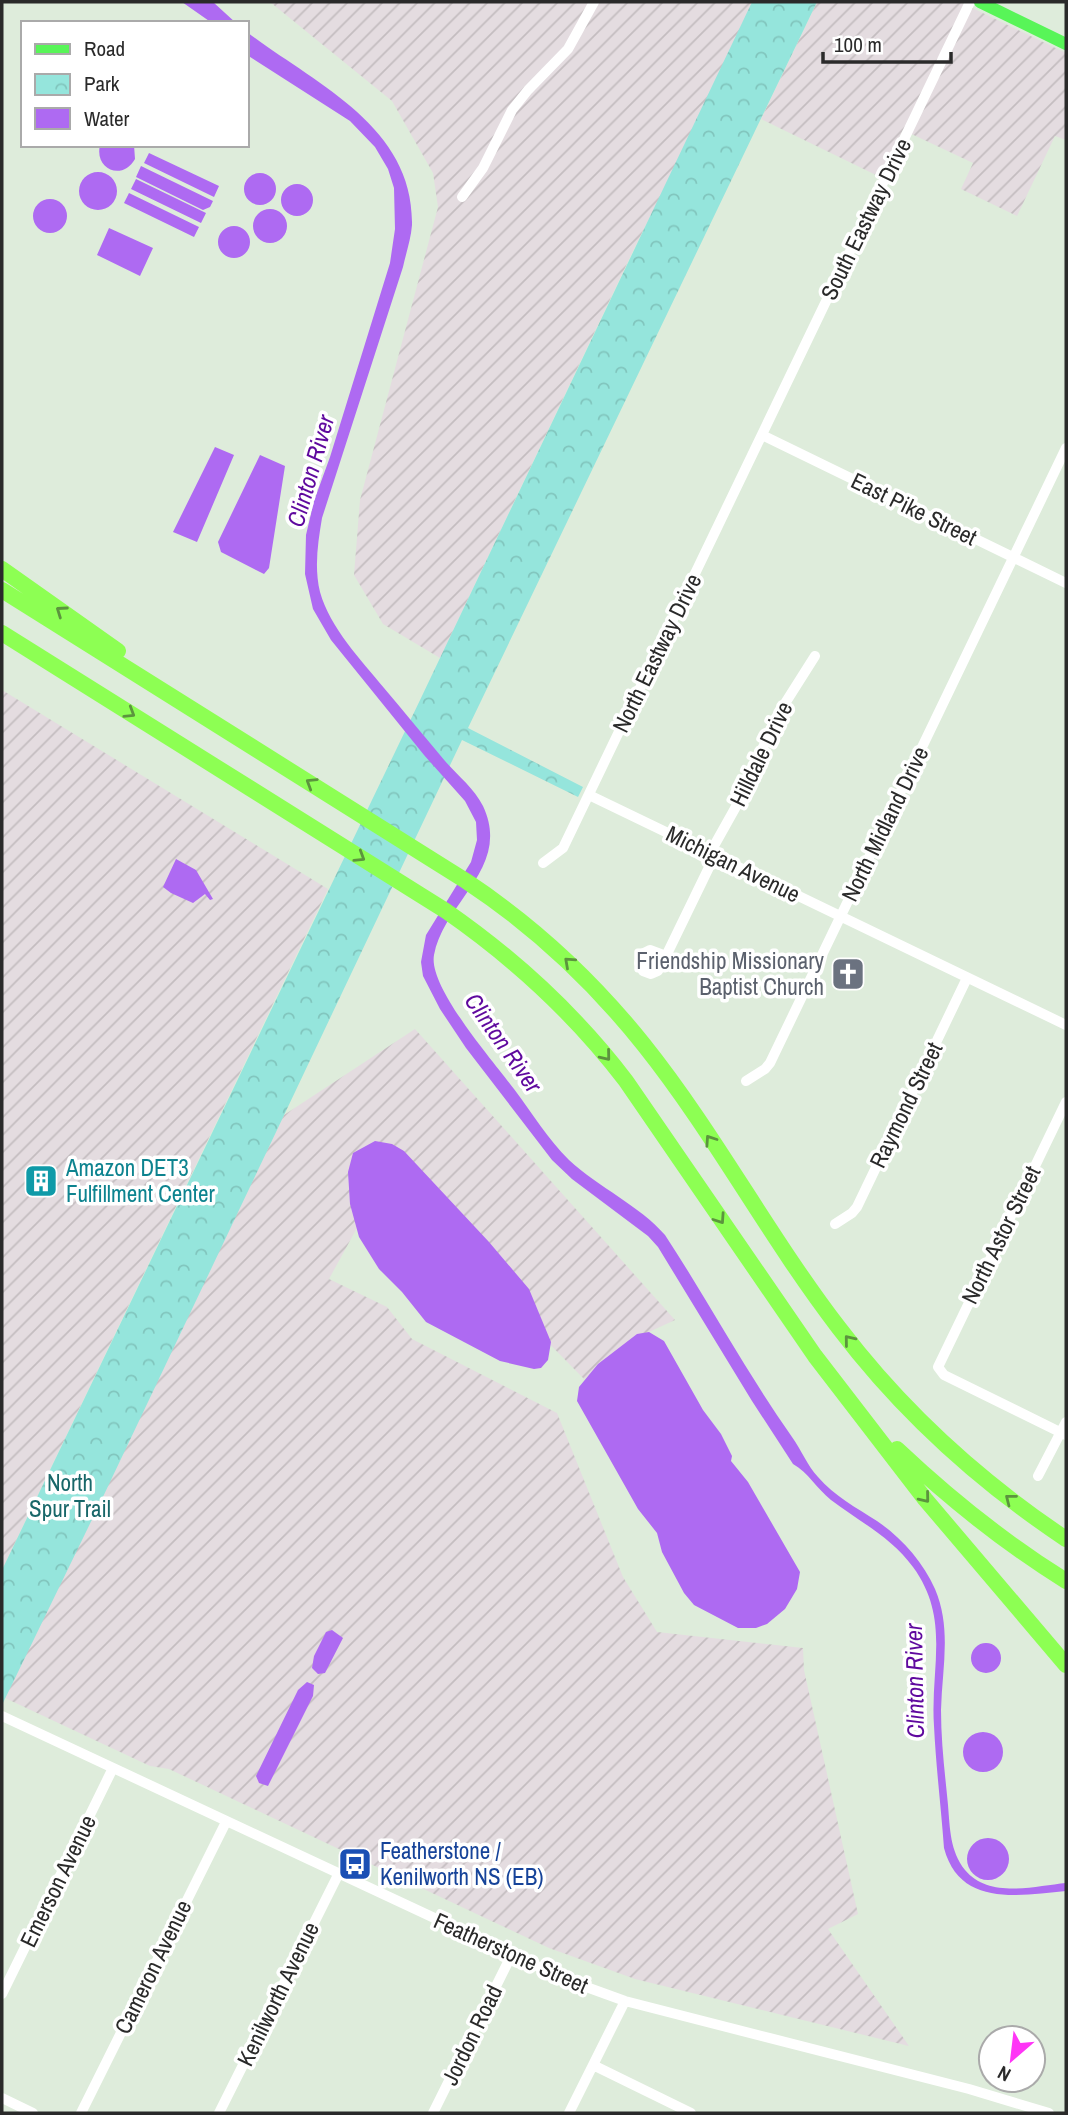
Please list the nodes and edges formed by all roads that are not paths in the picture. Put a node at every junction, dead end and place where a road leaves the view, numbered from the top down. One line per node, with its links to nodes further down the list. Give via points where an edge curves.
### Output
1 (594, 2): 5 (street, via 568,49 512,110 483,168)
2 (970, 2): 6 (street, South Eastway Drive)
3 (979, 2): 4 (main road)
4 (1066, 44)
5 (462, 197)
6 (762, 435): 8 (street, East Pike Street); 17 (street, North Eastway Drive)
7 (1066, 448): 8 (street, North Midland Drive)
8 (1013, 557): 10 (street, East Pike Street); 20 (street, North Midland Drive)
9 (2, 569): 15 (highway, one-way to 9, via 122,654)
10 (1066, 583)
11 (2, 590): 15 (highway)
12 (2, 633): 16 (highway)
13 (2, 641): 16 (highway)
14 (815, 656): 18 (street, Hilldale Drive, via 777,716)
15 (130, 671): 30 (highway, one-way to 15, via 968,1465 891,1390 824,1308 673,1085 578,970 487,895)
16 (72, 677): 27 (highway, one-way to 27, via 468,926 551,995 610,1060 796,1331)
17 (589, 794): 18 (street, Michigan Avenue); 19 (street, North Eastway Drive, via 563,848)
18 (712, 854): 20 (street, Michigan Avenue); 21 (street, Hilldale Drive)
19 (543, 863)
20 (841, 916): 22 (street, Michigan Avenue); 24 (street, North Midland Drive, via 771,1063)
21 (666, 956)
22 (967, 978): 23 (street, Michigan Avenue); 26 (street, Raymond Street, via 857,1207)
23 (1066, 1026)
24 (746, 1081)
25 (1066, 1102): 28 (street, North Astor Street, via 939,1362 944,1375)
26 (835, 1224)
27 (855, 1405): 31 (highway, via 968,1512); 32 (highway, one-way to 32, via 925,1499)
28 (1064, 1430): 29 (street)
29 (1038, 1476)
30 (1066, 1539)
31 (1066, 1581)
32 (1066, 1665)
33 (2, 1716): 34 (street, Featherstone Street)
34 (113, 1768): 35 (street, Featherstone Street); 38 (street, Emerson Avenue)
35 (226, 1822): 36 (street, Featherstone Street); 43 (street, Cameron Avenue)
36 (338, 1875): 37 (street, Featherstone Street); 44 (street, Kenilworth Avenue)
37 (511, 1956): 39 (street, Featherstone Street); 45 (street, Jordon Road)
38 (2, 1994)
39 (625, 2001): 40 (street); 48 (street, Featherstone Street)
40 (593, 2065): 46 (street); 47 (street)
41 (2, 2098): 42 (street)
42 (33, 2113)
43 (81, 2113)
44 (219, 2113)
45 (433, 2113)
46 (569, 2113)
47 (691, 2113)
48 (1049, 2113)

